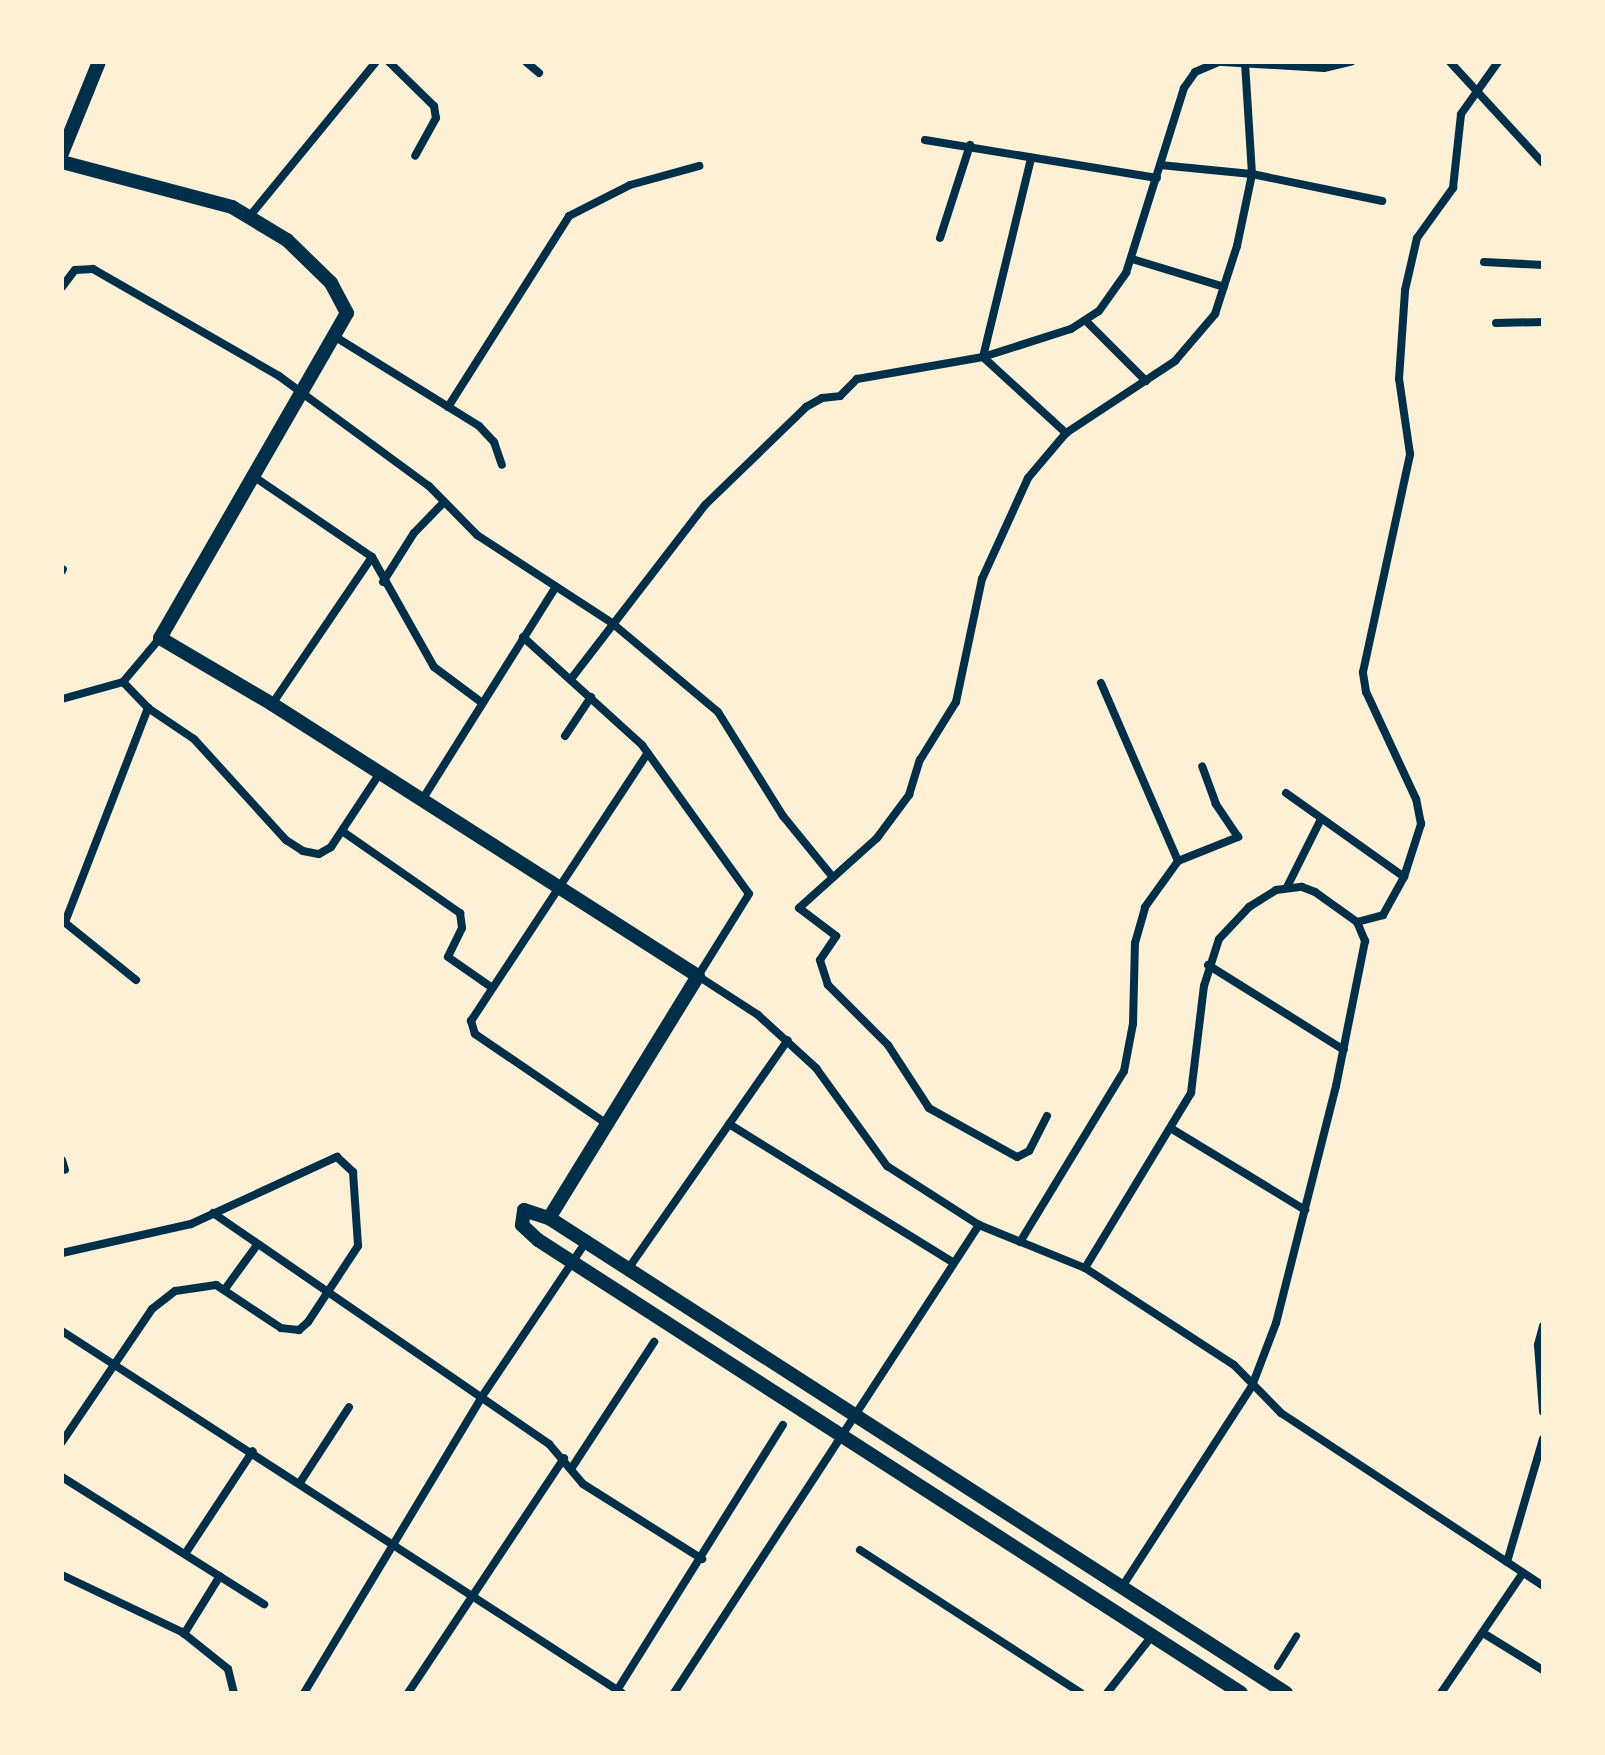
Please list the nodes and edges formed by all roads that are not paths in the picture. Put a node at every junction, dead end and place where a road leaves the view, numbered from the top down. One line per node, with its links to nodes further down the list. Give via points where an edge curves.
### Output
1 (99, 62): 14 (street)
2 (376, 62): 24 (street)
3 (389, 62): 15 (street, via 434,106 436,118)
4 (526, 62): 10 (street)
5 (1220, 62): 9 (street); 19 (street, via 1203,66 1189,79)
6 (1351, 62): 9 (street, via 1324,68)
7 (1450, 62): 11 (street)
8 (1498, 62): 11 (street)
9 (1245, 63): 21 (street)
10 (539, 73)
11 (1474, 91): 18 (street); 67 (street, via 1457,129 1453,188 1417,238 1408,277 1399,379 1410,454 1363,657 1366,692 1421,815)
12 (925, 140): 13 (street)
13 (970, 145): 16 (street); 25 (street)
14 (62, 153)
15 (415, 156)
16 (1031, 158): 22 (street); 35 (street)
17 (62, 162): 24 (street, via 232,207)
18 (1543, 163)
19 (1160, 165): 21 (street); 22 (street)
20 (699, 166): 38 (street, via 630,185 569,216)
21 (1252, 174): 23 (street); 30 (street)
22 (1157, 178): 26 (street)
23 (1382, 201)
24 (249, 217): 34 (street, via 287,240 331,283 347,313)
25 (940, 238)
26 (1132, 259): 30 (street); 31 (street, via 1111,298)
27 (1484, 262): 28 (street)
28 (1543, 265)
29 (62, 287): 37 (street, via 75,270 93,269)
30 (1224, 287): 36 (street, via 1215,314 1175,361)
31 (1086, 321): 35 (street); 36 (street)
32 (1543, 322): 33 (street)
33 (1496, 323)
34 (334, 336): 37 (street); 38 (street)
35 (983, 357): 39 (street); 46 (street, via 857,379 840,396 806,407 705,505)
36 (1146, 381): 39 (street)
37 (300, 390): 41 (street); 42 (street)
38 (448, 407): 40 (street, via 494,442)
39 (1066, 433): 66 (street, via 1028,478 982,579 956,702 920,760 909,795 877,838)
40 (502, 465)
41 (253, 476): 43 (street); 48 (street)
42 (444, 502): 44 (street, via 414,533); 45 (street, via 477,535)
43 (372, 557): 44 (street); 55 (street)
44 (383, 582): 54 (street, via 415,627 434,667)
45 (556, 586): 46 (street); 47 (street)
46 (612, 623): 49 (street); 66 (street, via 718,712 783,816)
47 (523, 637): 49 (street); 54 (street)
48 (160, 638): 50 (street); 55 (street)
49 (571, 679): 52 (street)
50 (123, 682): 53 (street); 56 (street)
51 (1101, 683): 65 (street)
52 (591, 697): 57 (street); 58 (street)
53 (62, 699)
54 (481, 702): 62 (street)
55 (272, 704): 60 (street)
56 (148, 708): 64 (street, via 194,739 286,840 319,854); 70 (street)
57 (565, 736)
58 (648, 753): 68 (street); 73 (street, via 749,894)
59 (1202, 766): 65 (street, via 1216,804 1238,837)
60 (380, 773): 62 (street); 64 (street)
61 (1286, 793): 63 (street)
62 (422, 800): 68 (street)
63 (1321, 819): 67 (street); 69 (street)
64 (342, 831): 75 (street, via 460,913 462,928 448,957)
65 (1178, 861): 89 (street, via 1145,907 1135,943 1133,1024 1124,1071)
66 (832, 876): 78 (street, via 799,908 836,936 820,960 821,970 828,985 888,1045 918,1096 929,1108 1017,1157 1029,1151)
67 (1404, 877): 71 (street, via 1383,915)
68 (558, 887): 73 (street); 75 (street)
69 (1287, 887): 71 (street, via 1315,892); 72 (street, via 1264,897 1227,927)
70 (64, 921): 74 (street)
71 (1357, 922): 77 (street, via 1365,941)
72 (1208, 965): 77 (street); 81 (street, via 1191,1093)
73 (698, 976): 76 (street); 79 (street)
74 (136, 980)
75 (491, 987): 79 (street, via 471,1021 475,1034)
76 (788, 1040): 80 (street); 87 (street, via 831,1086 887,1166)
77 (1344, 1050): 84 (street)
78 (1047, 1116)
79 (607, 1124): 86 (street)
80 (729, 1124): 93 (street); 95 (street)
81 (1172, 1129): 84 (street); 94 (street)
82 (62, 1160): 83 (street)
83 (65, 1170)
84 (1305, 1210): 103 (street, via 1267,1357)
85 (213, 1213): 90 (street); 91 (street, via 110,1246); 97 (street, via 337,1157 349,1163 358,1246)
86 (549, 1218): 88 (street); 92 (street, via 534,1209 524,1210 521,1218 538,1240)
87 (979, 1225): 89 (street); 93 (street)
88 (586, 1242): 92 (street); 95 (street)
89 (1020, 1242): 94 (street)
90 (257, 1245): 96 (street); 97 (street)
91 (62, 1253)
92 (572, 1262): 104 (street); 109 (street)
93 (954, 1263): 107 (street)
94 (1085, 1268): 103 (street, via 1234,1365)
95 (628, 1269): 107 (street)
96 (225, 1289): 97 (street, via 290,1330 299,1330); 102 (street, via 206,1285 175,1291 152,1309)
97 (327, 1296): 104 (street)
98 (1543, 1326): 101 (street)
99 (62, 1331): 102 (street)
100 (654, 1342): 114 (street)
101 (1541, 1358): 106 (street)
102 (112, 1364): 111 (street); 112 (street)
103 (1252, 1386): 121 (street, via 1281,1413); 126 (street)
104 (481, 1398): 113 (street); 117 (street)
105 (349, 1407): 116 (street)
106 (1543, 1412)
107 (853, 1414): 109 (street); 126 (street)
108 (783, 1425): 120 (street)
109 (840, 1433): 132 (street); 139 (street)
110 (1543, 1439): 121 (street)
111 (62, 1442)
112 (253, 1451): 116 (street); 119 (street)
113 (564, 1458): 114 (street); 127 (street)
114 (571, 1469): 120 (street, via 593,1491)
115 (62, 1477): 119 (street)
116 (301, 1481): 117 (street)
117 (398, 1543): 127 (street); 137 (street)
118 (860, 1550): 140 (street)
119 (185, 1554): 124 (street)
120 (702, 1559): 135 (street)
121 (1507, 1562): 122 (street)
122 (1523, 1573): 125 (street); 129 (street)
123 (62, 1575): 130 (street)
124 (220, 1576): 128 (street); 130 (street)
125 (1543, 1586)
126 (1122, 1587): 143 (street)
127 (473, 1596): 135 (street); 138 (street)
128 (264, 1604)
129 (1483, 1633): 134 (street); 144 (street)
130 (184, 1634): 136 (street, via 228,1669)
131 (1296, 1636): 133 (street)
132 (1151, 1637): 141 (street); 142 (street)
133 (1277, 1666)
134 (1543, 1670)
135 (618, 1692)
136 (234, 1693)
137 (304, 1693)
138 (408, 1693)
139 (674, 1693)
140 (1081, 1693)
141 (1107, 1693)
142 (1241, 1693)
143 (1286, 1693)
144 (1441, 1693)

